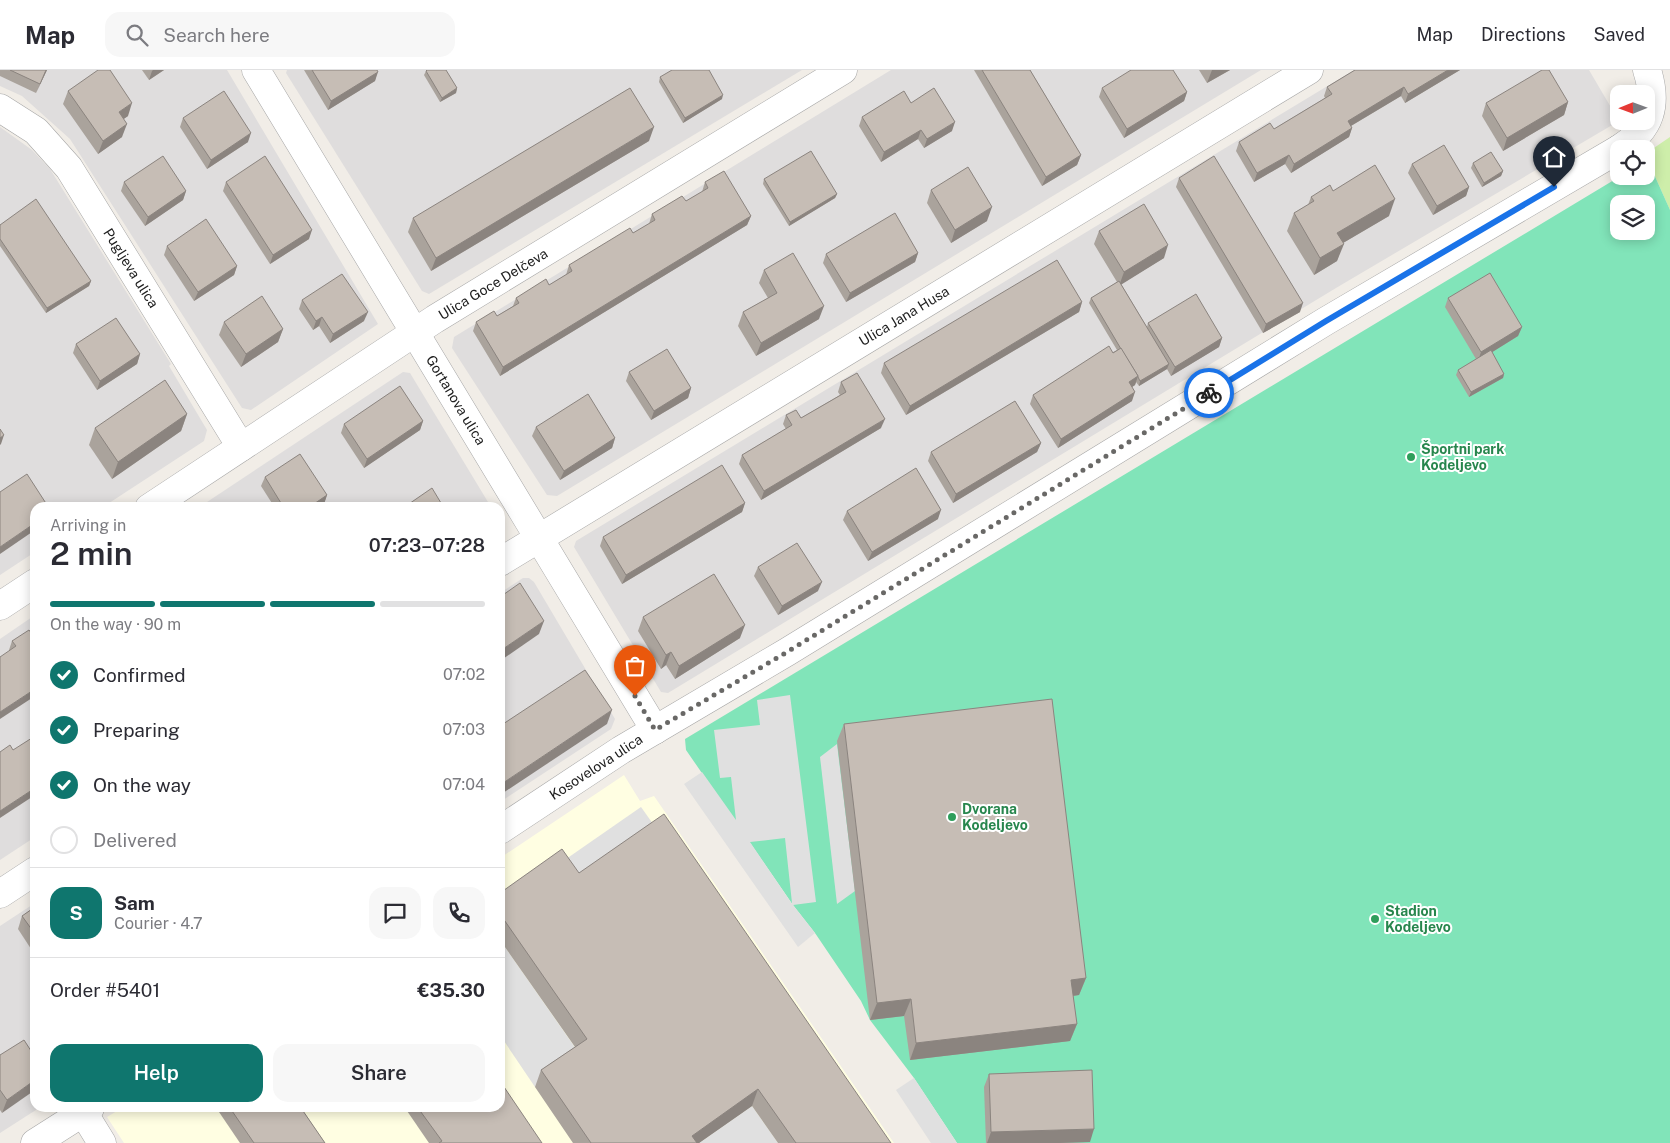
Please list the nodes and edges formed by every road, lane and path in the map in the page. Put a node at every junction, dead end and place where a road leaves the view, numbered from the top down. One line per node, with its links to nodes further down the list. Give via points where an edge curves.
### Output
1 (256, 70): 8 (street, Gortanova ulica)
2 (843, 70): 8 (street, Ulica Goce Delčeva)
3 (1309, 70): 11 (street, Ulica Jana Husa)
4 (1646, 70): 6 (street, Kosovelova ulica, via 1652,86 1650,112 1647,123)
5 (0, 108): 9 (street, Pugljeva ulica, via 36,131 69,168)
6 (1630, 140)
7 (1610, 154): 15 (street, Kosovelova ulica, via 1326,321 796,647)
8 (414, 332): 9 (street, Ulica Goce Delčeva); 11 (street, Gortanova ulica)
9 (241, 447): 10 (street, Ulica Goce Delčeva)
10 (158, 502)
11 (539, 537): 12 (street, Ulica Jana Husa); 15 (street, Gortanova ulica)
12 (505, 559)
13 (30, 586): 14 (street)
14 (0, 606)
15 (655, 730): 16 (street, Kosovelova ulica)
16 (505, 827)
17 (30, 874): 18 (street)
18 (0, 894)
19 (83, 1112): 21 (street)
20 (87, 1112): 22 (street)
21 (35, 1143)
22 (102, 1143)

